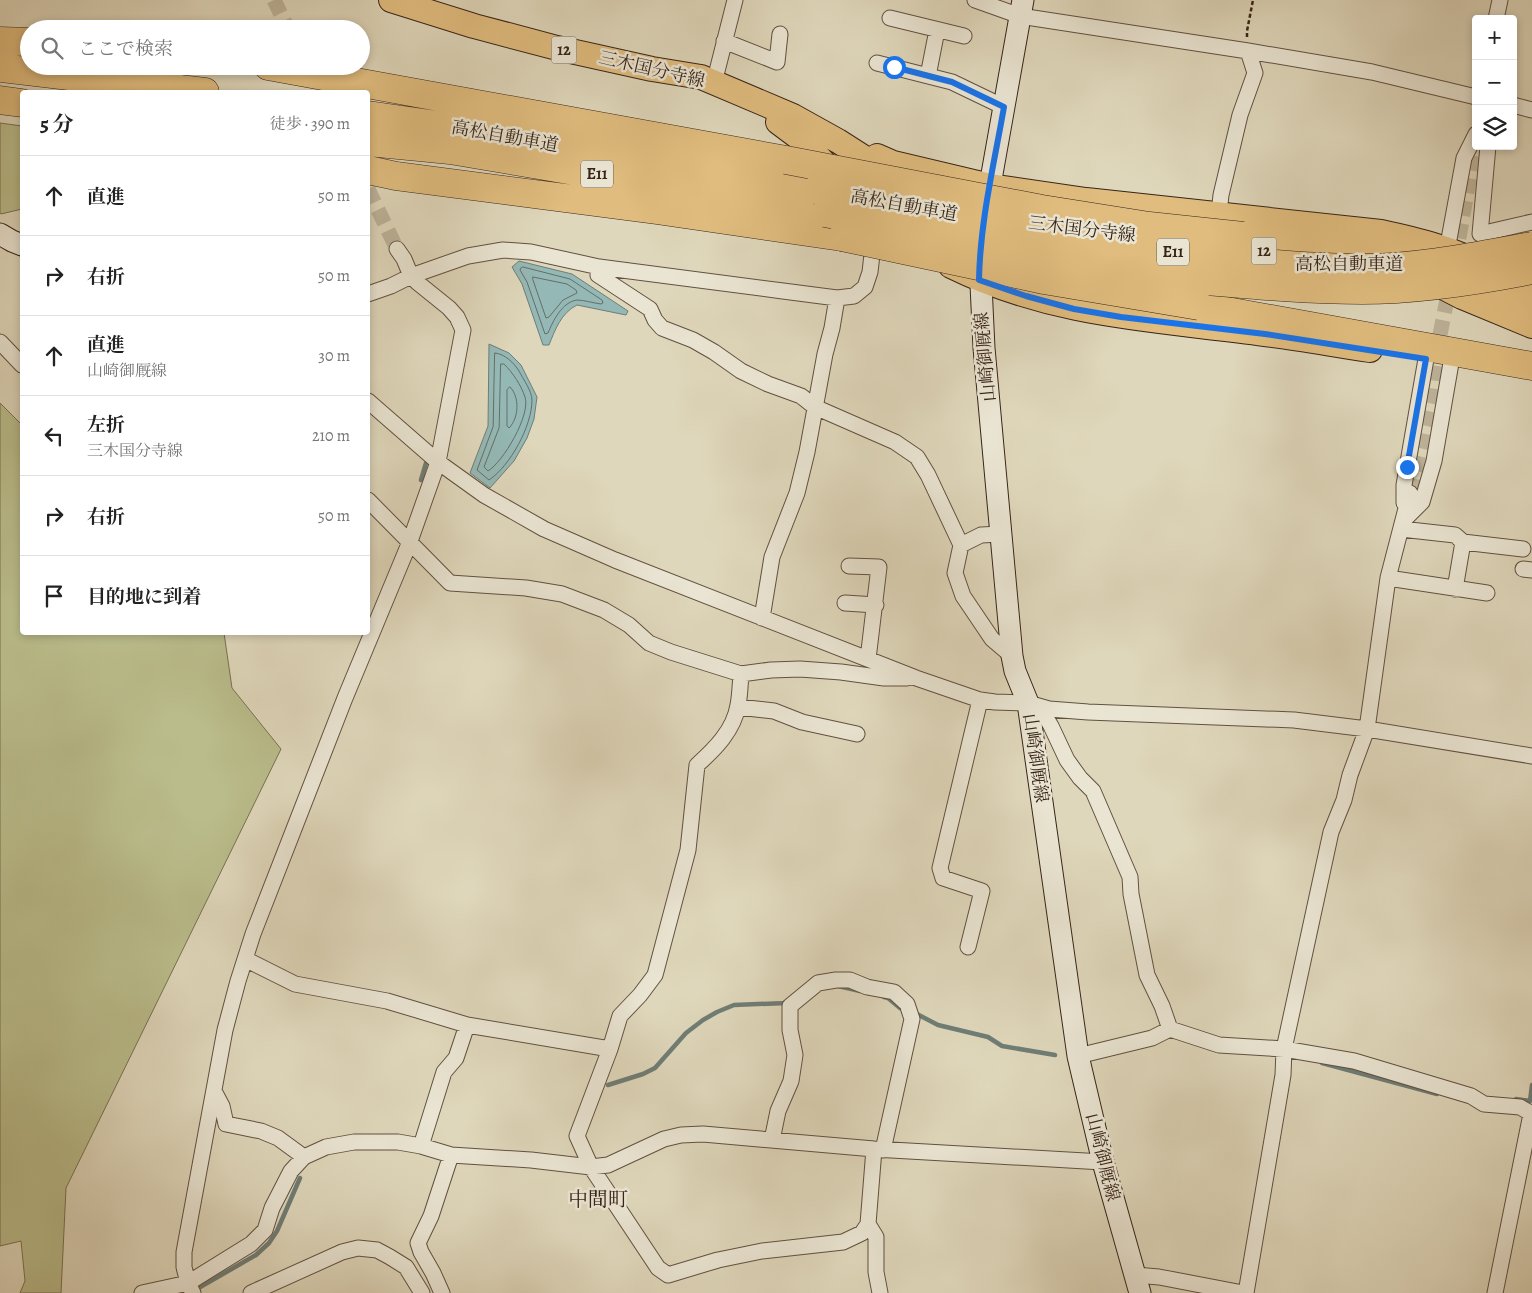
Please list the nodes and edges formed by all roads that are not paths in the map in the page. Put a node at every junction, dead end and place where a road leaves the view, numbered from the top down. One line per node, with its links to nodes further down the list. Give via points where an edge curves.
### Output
1 (391, 0): 21 (main road, 三木国分寺線 / 12, via 547,46)
2 (735, 0): 12 (street)
3 (975, 0): 5 (street)
4 (1500, 0): 6 (street)
5 (1021, 8): 14 (street); 26 (main road, 山崎御厩線)
6 (1497, 15)
7 (890, 18): 8 (street)
8 (937, 30): 10 (street); 20 (street)
9 (780, 34): 12 (street, via 777,62)
10 (964, 36)
11 (0, 41): 13 (highway)
12 (724, 41): 21 (street)
13 (20, 42)
14 (1248, 51): 24 (street, via 1372,72); 37 (street, via 1255,73 1240,115)
15 (877, 63): 20 (street)
16 (0, 68): 17 (highway)
17 (20, 70)
18 (60, 75): 22 (highway)
19 (318, 75): 50 (highway, bridge, via 1052,211 1149,226 1366,248 1427,259)
20 (928, 76): 26 (street, via 952,82)
21 (714, 83): 23 (main road, 三木国分寺線 / 12)
22 (189, 90)
23 (739, 94): 29 (main road, 三木国分寺線 / 12, via 793,116); 36 (main road, 三木国分寺線 / 12, via 802,140)
24 (1472, 96)
25 (1517, 106): 27 (street)
26 (1004, 107): 34 (main road, 山崎御厩線)
27 (1532, 110)
28 (370, 114): 35 (highway, 高松自動車道 / E11, via 458,128)
29 (838, 141): 34 (main road, via 894,163); 38 (main road, 三木国分寺線 / 12, via 917,192 947,207)
30 (370, 142): 35 (highway, 高松自動車道 / E11, via 450,150)
31 (1472, 142): 42 (street, via 1464,158)
32 (1479, 150): 39 (street, via 1480,234)
33 (370, 170): 56 (highway, bridge, via 842,237 1044,280)
34 (990, 186): 37 (main road); 38 (main road, 山崎御厩線)
35 (821, 201): 40 (highway, 高松自動車道 / E11, bridge, via 1238,261 1363,268 1416,264); 44 (highway, 高松自動車道 / E11, bridge, via 1184,279 1362,290 1420,288)
36 (876, 213): 46 (main road, 三木国分寺線 / 12, via 905,242); 48 (street, via 870,272 864,286 854,296)
37 (1219, 214): 42 (main road, via 1381,232 1420,240)
38 (985, 216): 46 (main road, 山崎御厩線); 51 (main road, 三木国分寺線 / 12, via 1403,270)
39 (1532, 222)
40 (1532, 246)
41 (397, 248): 45 (street)
42 (1447, 250): 49 (main road, via 1485,266)
43 (599, 267): 45 (street, via 530,252 503,250 468,256); 48 (street); 59 (street, via 598,274 650,309 662,328 693,340 740,371 801,396)
44 (1532, 270)
45 (411, 276): 47 (street); 60 (street, via 458,317 463,330)
46 (979, 280): 53 (main road, 三木国分寺線 / 12, via 1074,309); 64 (main road, 山崎御厩線)
47 (370, 293)
48 (837, 298): 59 (street)
49 (1532, 299)
50 (1532, 313)
51 (1532, 326)
52 (0, 342): 54 (street)
53 (1426, 359): 55 (main road, 三木国分寺線 / 12); 63 (street, via 1404,485)
54 (20, 363)
55 (1452, 363): 57 (main road, 三木国分寺線 / 12); 63 (street, via 1434,460 1422,502)
56 (1532, 366)
57 (1532, 375)
58 (370, 403): 60 (street)
59 (815, 406): 67 (street, via 895,442 917,457); 75 (street, via 797,493 772,557)
60 (438, 462): 66 (street); 75 (street, via 484,495 544,529)
61 (1410, 493): 63 (street)
62 (370, 502): 66 (street)
63 (1402, 525): 65 (street, via 1455,535); 70 (street)
64 (1001, 534): 67 (street, via 981,535); 76 (main road, 山崎御厩線)
65 (1463, 542): 68 (street); 71 (street)
66 (409, 544): 78 (street, via 450,583 562,594 604,610 629,625 649,643); 87 (street, via 345,698)
67 (961, 545): 76 (street, via 955,573 963,596 992,639)
68 (1523, 549)
69 (849, 566): 74 (street, via 879,567)
70 (1388, 578): 71 (street); 83 (street)
71 (1454, 589): 72 (street)
72 (1487, 592)
73 (845, 603): 74 (street)
74 (876, 605): 77 (street)
75 (762, 618): 77 (street)
76 (1012, 656): 81 (main road, 山崎御厩線, via 1016,671)
77 (868, 659): 79 (street)
78 (741, 674): 79 (street, via 800,669); 82 (street)
79 (916, 678): 80 (street)
80 (980, 700): 81 (street); 86 (street, via 940,868 942,878 982,891)
81 (1034, 704): 83 (street, via 1049,709 1088,712 1294,720); 89 (street, via 1051,726 1067,760 1093,791 1130,877 1147,975); 92 (main road, 山崎御厩線)
82 (738, 707): 84 (street, via 774,711 802,722); 91 (street, via 728,731 697,765 688,850 655,975 620,1016)
83 (1367, 729): 85 (street); 90 (street, via 1331,832)
84 (857, 734)
85 (1532, 756)
86 (968, 947)
87 (245, 959): 88 (street, via 295,984 387,1001); 93 (street, via 225,1030)
88 (467, 1025): 91 (street); 96 (street, via 456,1058 444,1072)
89 (1170, 1029): 90 (street, via 1219,1044); 92 (street, via 1152,1038)
90 (1284, 1049): 94 (street, via 1354,1062 1471,1096 1484,1104 1520,1107); 110 (street, via 1282,1085)
91 (610, 1050): 101 (street, via 577,1136)
92 (1078, 1056): 100 (main road, 山崎御厩線)
93 (214, 1091): 99 (street, via 226,1124 278,1138); 104 (street, via 184,1252 184,1267)
94 (1531, 1114): 111 (street)
95 (772, 1140): 97 (street); 97 (street, via 778,1111 791,1081 795,1055 790,1006 818,983 850,980 894,992 907,1004 912,1018); 101 (street, via 682,1135 664,1139 608,1165)
96 (421, 1146): 98 (street); 99 (street, via 398,1142 354,1142 326,1147)
97 (878, 1149): 100 (street); 102 (street)
98 (451, 1156): 101 (street, via 531,1160); 108 (street, via 431,1216 418,1242)
99 (304, 1157): 104 (street, via 291,1171 265,1230 251,1244)
100 (1103, 1162): 103 (main road, 山崎御厩線)
101 (591, 1168): 102 (street, via 658,1268 668,1275 762,1251 843,1242 862,1233)
102 (868, 1224): 109 (street, via 876,1237)
103 (1137, 1284): 110 (street, via 1160,1277)
104 (190, 1287): 105 (street)
105 (142, 1293)
106 (251, 1293): 107 (street, via 342,1252 358,1248 377,1250 406,1267)
107 (422, 1293)
108 (442, 1293)
109 (880, 1293)
110 (1244, 1293)
111 (1495, 1293)

